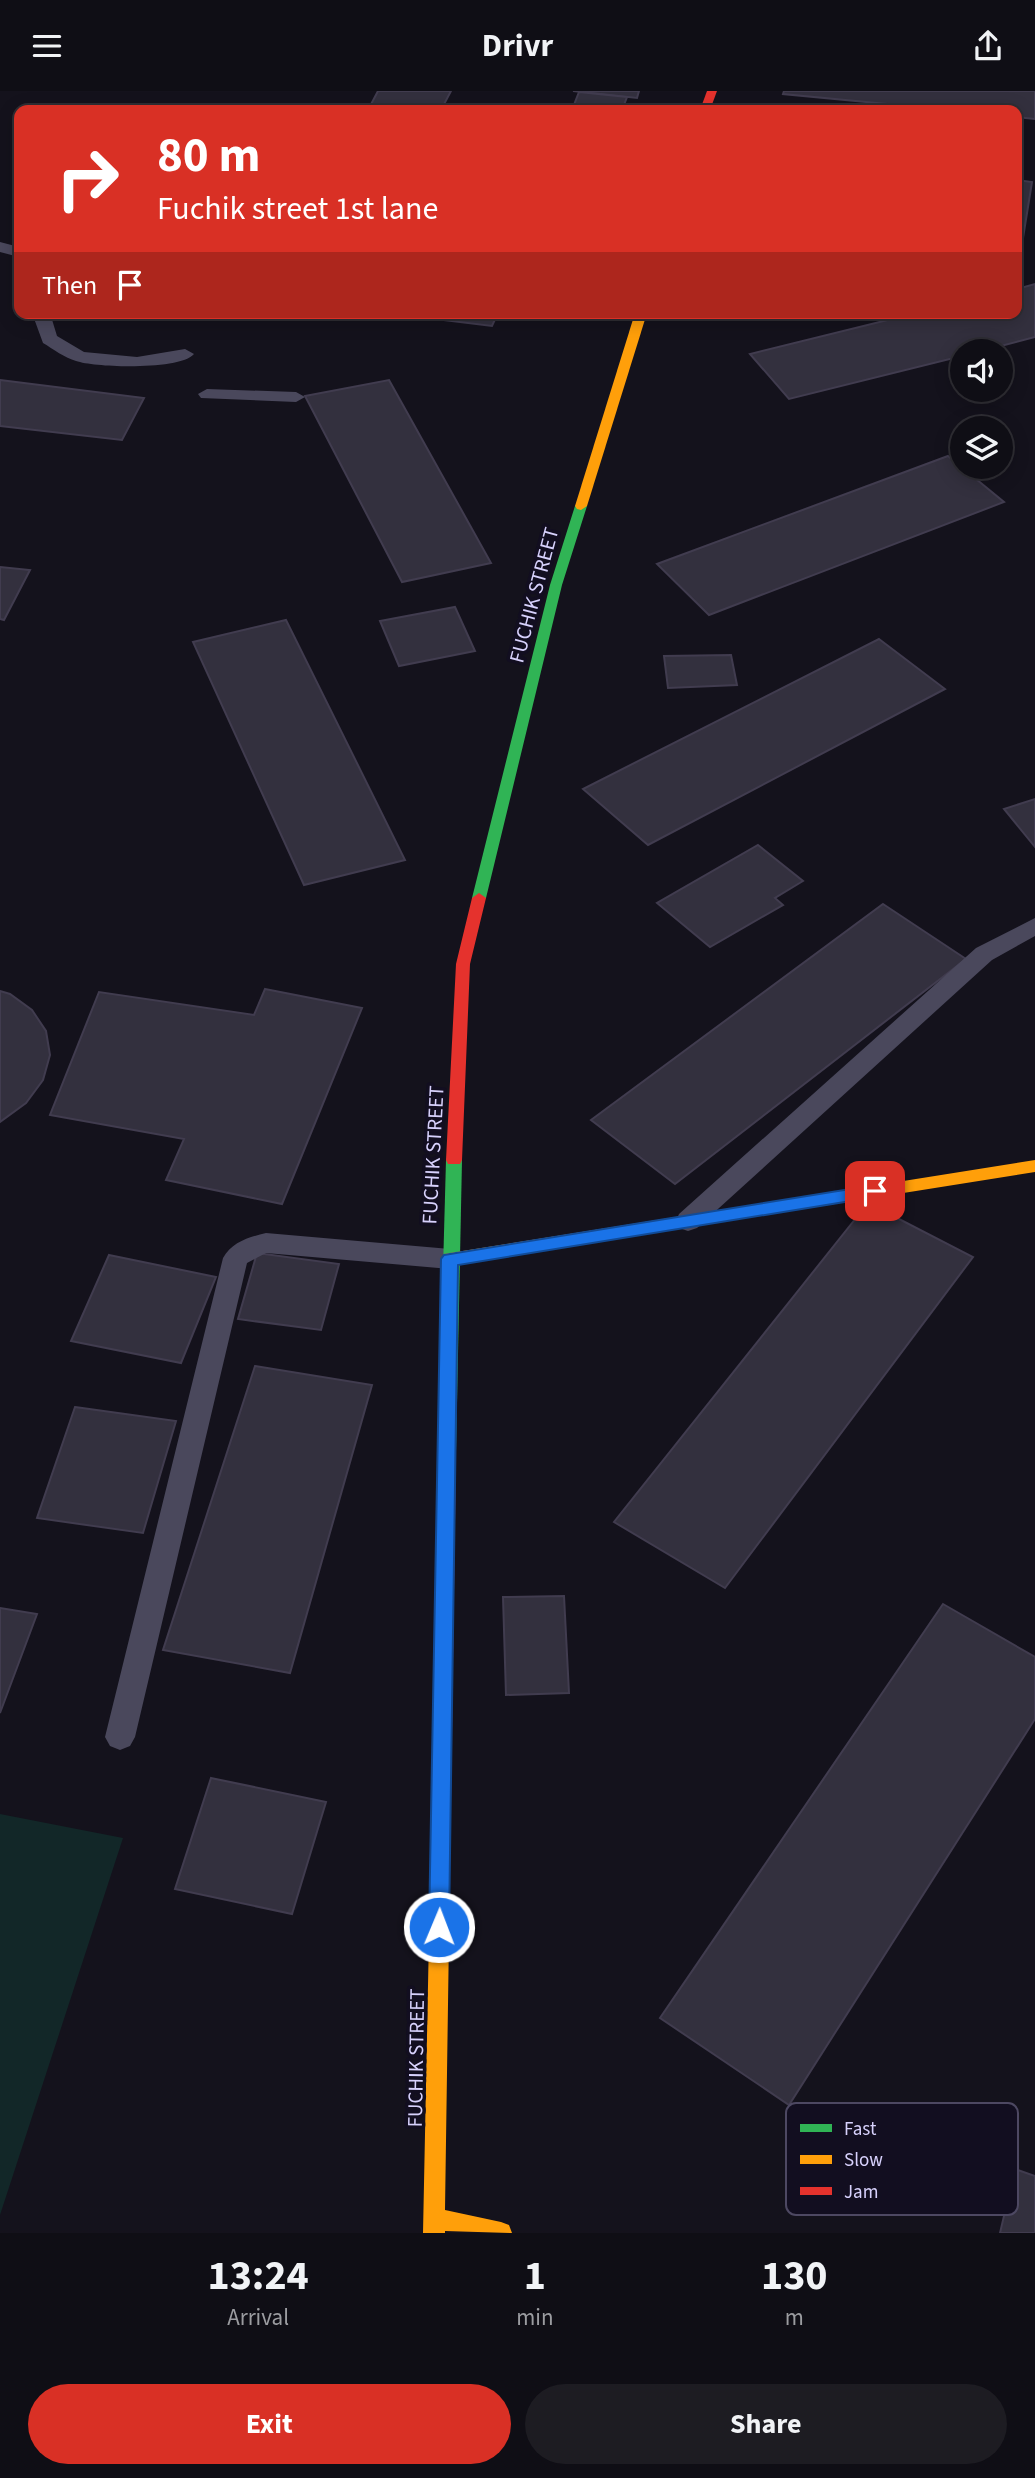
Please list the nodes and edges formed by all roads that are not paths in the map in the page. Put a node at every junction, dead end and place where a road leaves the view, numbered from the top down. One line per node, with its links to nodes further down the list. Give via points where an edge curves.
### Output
1 (43, 319): 3 (lane, via 49,339 80,357 137,362)
2 (639, 319): 9 (street, FUCHIK STREET, via 556,585 463,964)
3 (186, 354)
4 (207, 394): 5 (lane)
5 (296, 397)
6 (1035, 926): 8 (lane, via 984,954)
7 (1035, 1166): 8 (street)
8 (688, 1221): 9 (street)
9 (450, 1259): 10 (lane, via 266,1243 252,1246 236,1258); 11 (street, FUCHIK STREET)
10 (120, 1737)
11 (435, 2226): 12 (street)
12 (501, 2233)

